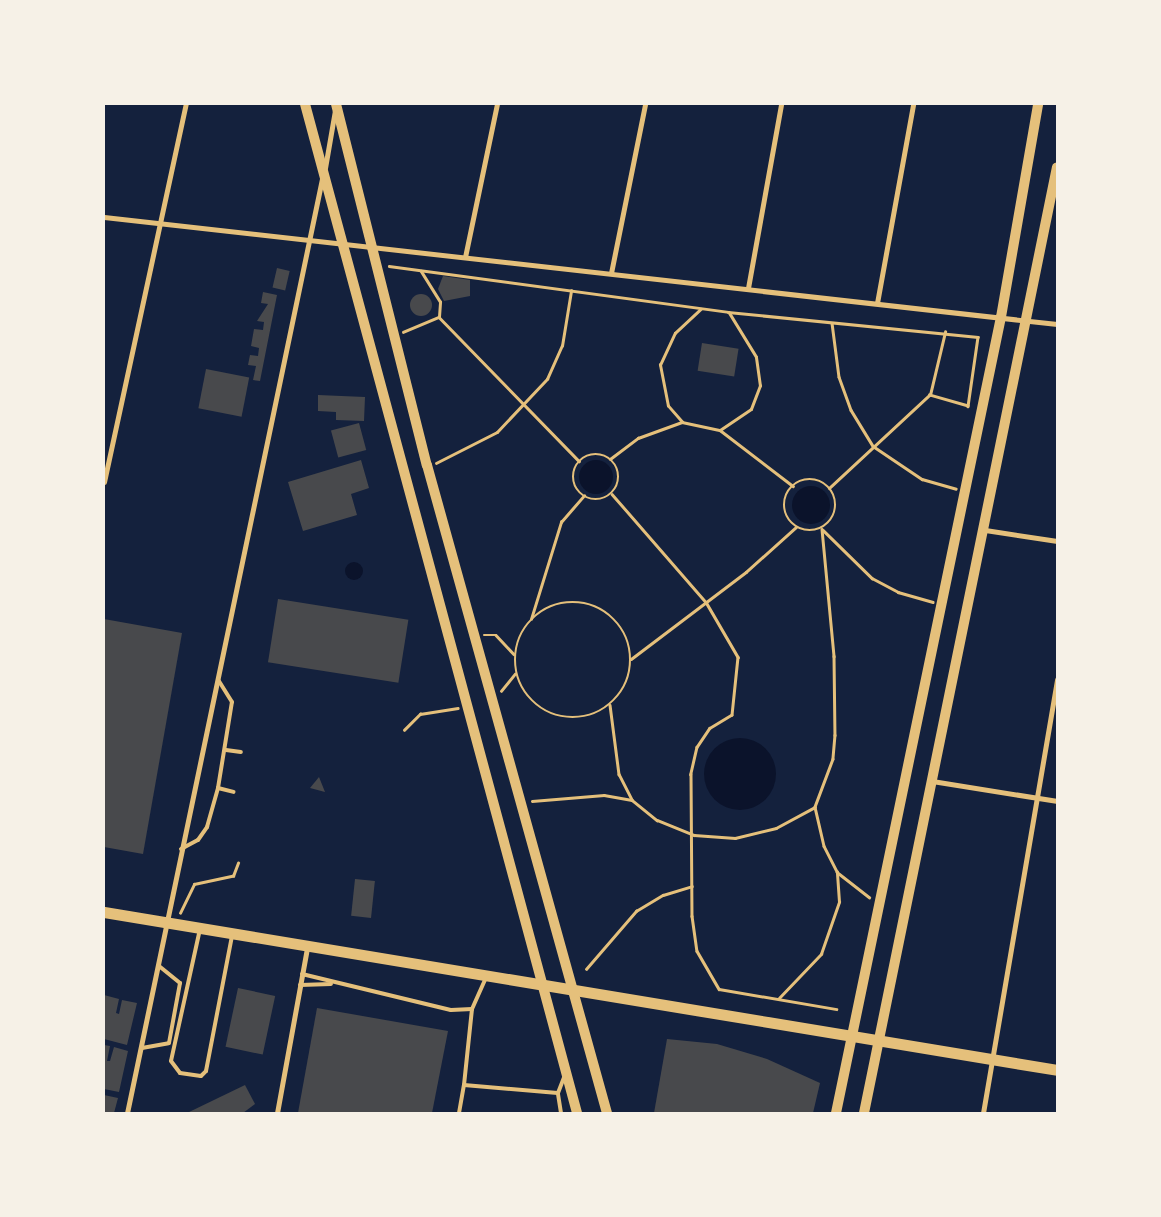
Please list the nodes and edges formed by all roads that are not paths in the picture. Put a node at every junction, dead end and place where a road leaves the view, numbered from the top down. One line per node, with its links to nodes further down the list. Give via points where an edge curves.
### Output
1 (186, 104): 12 (street)
2 (305, 104): 10 (main road)
3 (336, 104): 10 (street); 15 (main road)
4 (497, 104): 16 (street)
5 (645, 104): 17 (street)
6 (781, 104): 18 (street)
7 (913, 104): 19 (street)
8 (1038, 104): 20 (main road)
9 (1057, 167): 21 (main road)
10 (324, 173): 13 (street); 14 (main road)
11 (104, 217): 12 (street)
12 (159, 224): 13 (street); 23 (street)
13 (309, 239): 14 (street); 27 (street)
14 (341, 243): 15 (street); 48 (main road)
15 (369, 245): 16 (street); 49 (main road)
16 (465, 257): 17 (street)
17 (611, 273): 18 (street)
18 (748, 288): 19 (street)
19 (877, 303): 20 (street)
20 (1001, 317): 21 (street); 51 (main road)
21 (1028, 320): 22 (street); 24 (main road)
22 (1057, 324)
23 (104, 482)
24 (985, 530): 25 (street); 30 (main road)
25 (1057, 541)
26 (1057, 679): 33 (street)
27 (219, 681): 28 (lane, via 232,702); 35 (street)
28 (226, 750): 29 (lane); 31 (lane)
29 (241, 752)
30 (932, 781): 33 (street); 52 (main road)
31 (218, 788): 32 (lane); 35 (lane, via 207,827 198,840)
32 (234, 792)
33 (1038, 799): 34 (street); 56 (street)
34 (1057, 801)
35 (181, 849): 37 (street)
36 (104, 912): 37 (main road)
37 (170, 924): 38 (main road); 41 (street)
38 (200, 929): 39 (main road); 44 (lane)
39 (233, 935): 40 (main road); 54 (lane, via 204,1075 180,1073 173,1068)
40 (307, 948): 42 (street); 43 (main road)
41 (159, 966): 45 (lane); 55 (street)
42 (302, 974): 46 (lane, via 320,976); 47 (street)
43 (486, 978): 48 (main road); 50 (lane)
44 (189, 981): 45 (lane); 54 (lane)
45 (180, 983): 53 (lane)
46 (331, 984): 47 (lane); 50 (lane, via 451,1010)
47 (300, 985): 62 (street)
48 (542, 986): 49 (main road); 58 (main road)
49 (573, 992): 51 (main road); 66 (main road)
50 (472, 1009): 59 (lane)
51 (854, 1038): 52 (main road); 67 (main road)
52 (880, 1042): 56 (main road); 68 (main road)
53 (169, 1043): 54 (lane); 55 (lane)
54 (174, 1046)
55 (142, 1048): 61 (street)
56 (994, 1060): 57 (main road); 69 (street)
57 (1057, 1070)
58 (566, 1074): 60 (lane); 65 (main road)
59 (464, 1085): 60 (lane); 63 (lane)
60 (558, 1093): 64 (lane)
61 (127, 1113)
62 (277, 1113)
63 (459, 1113)
64 (561, 1113)
65 (577, 1113)
66 (607, 1113)
67 (836, 1113)
68 (864, 1113)
69 (983, 1113)

